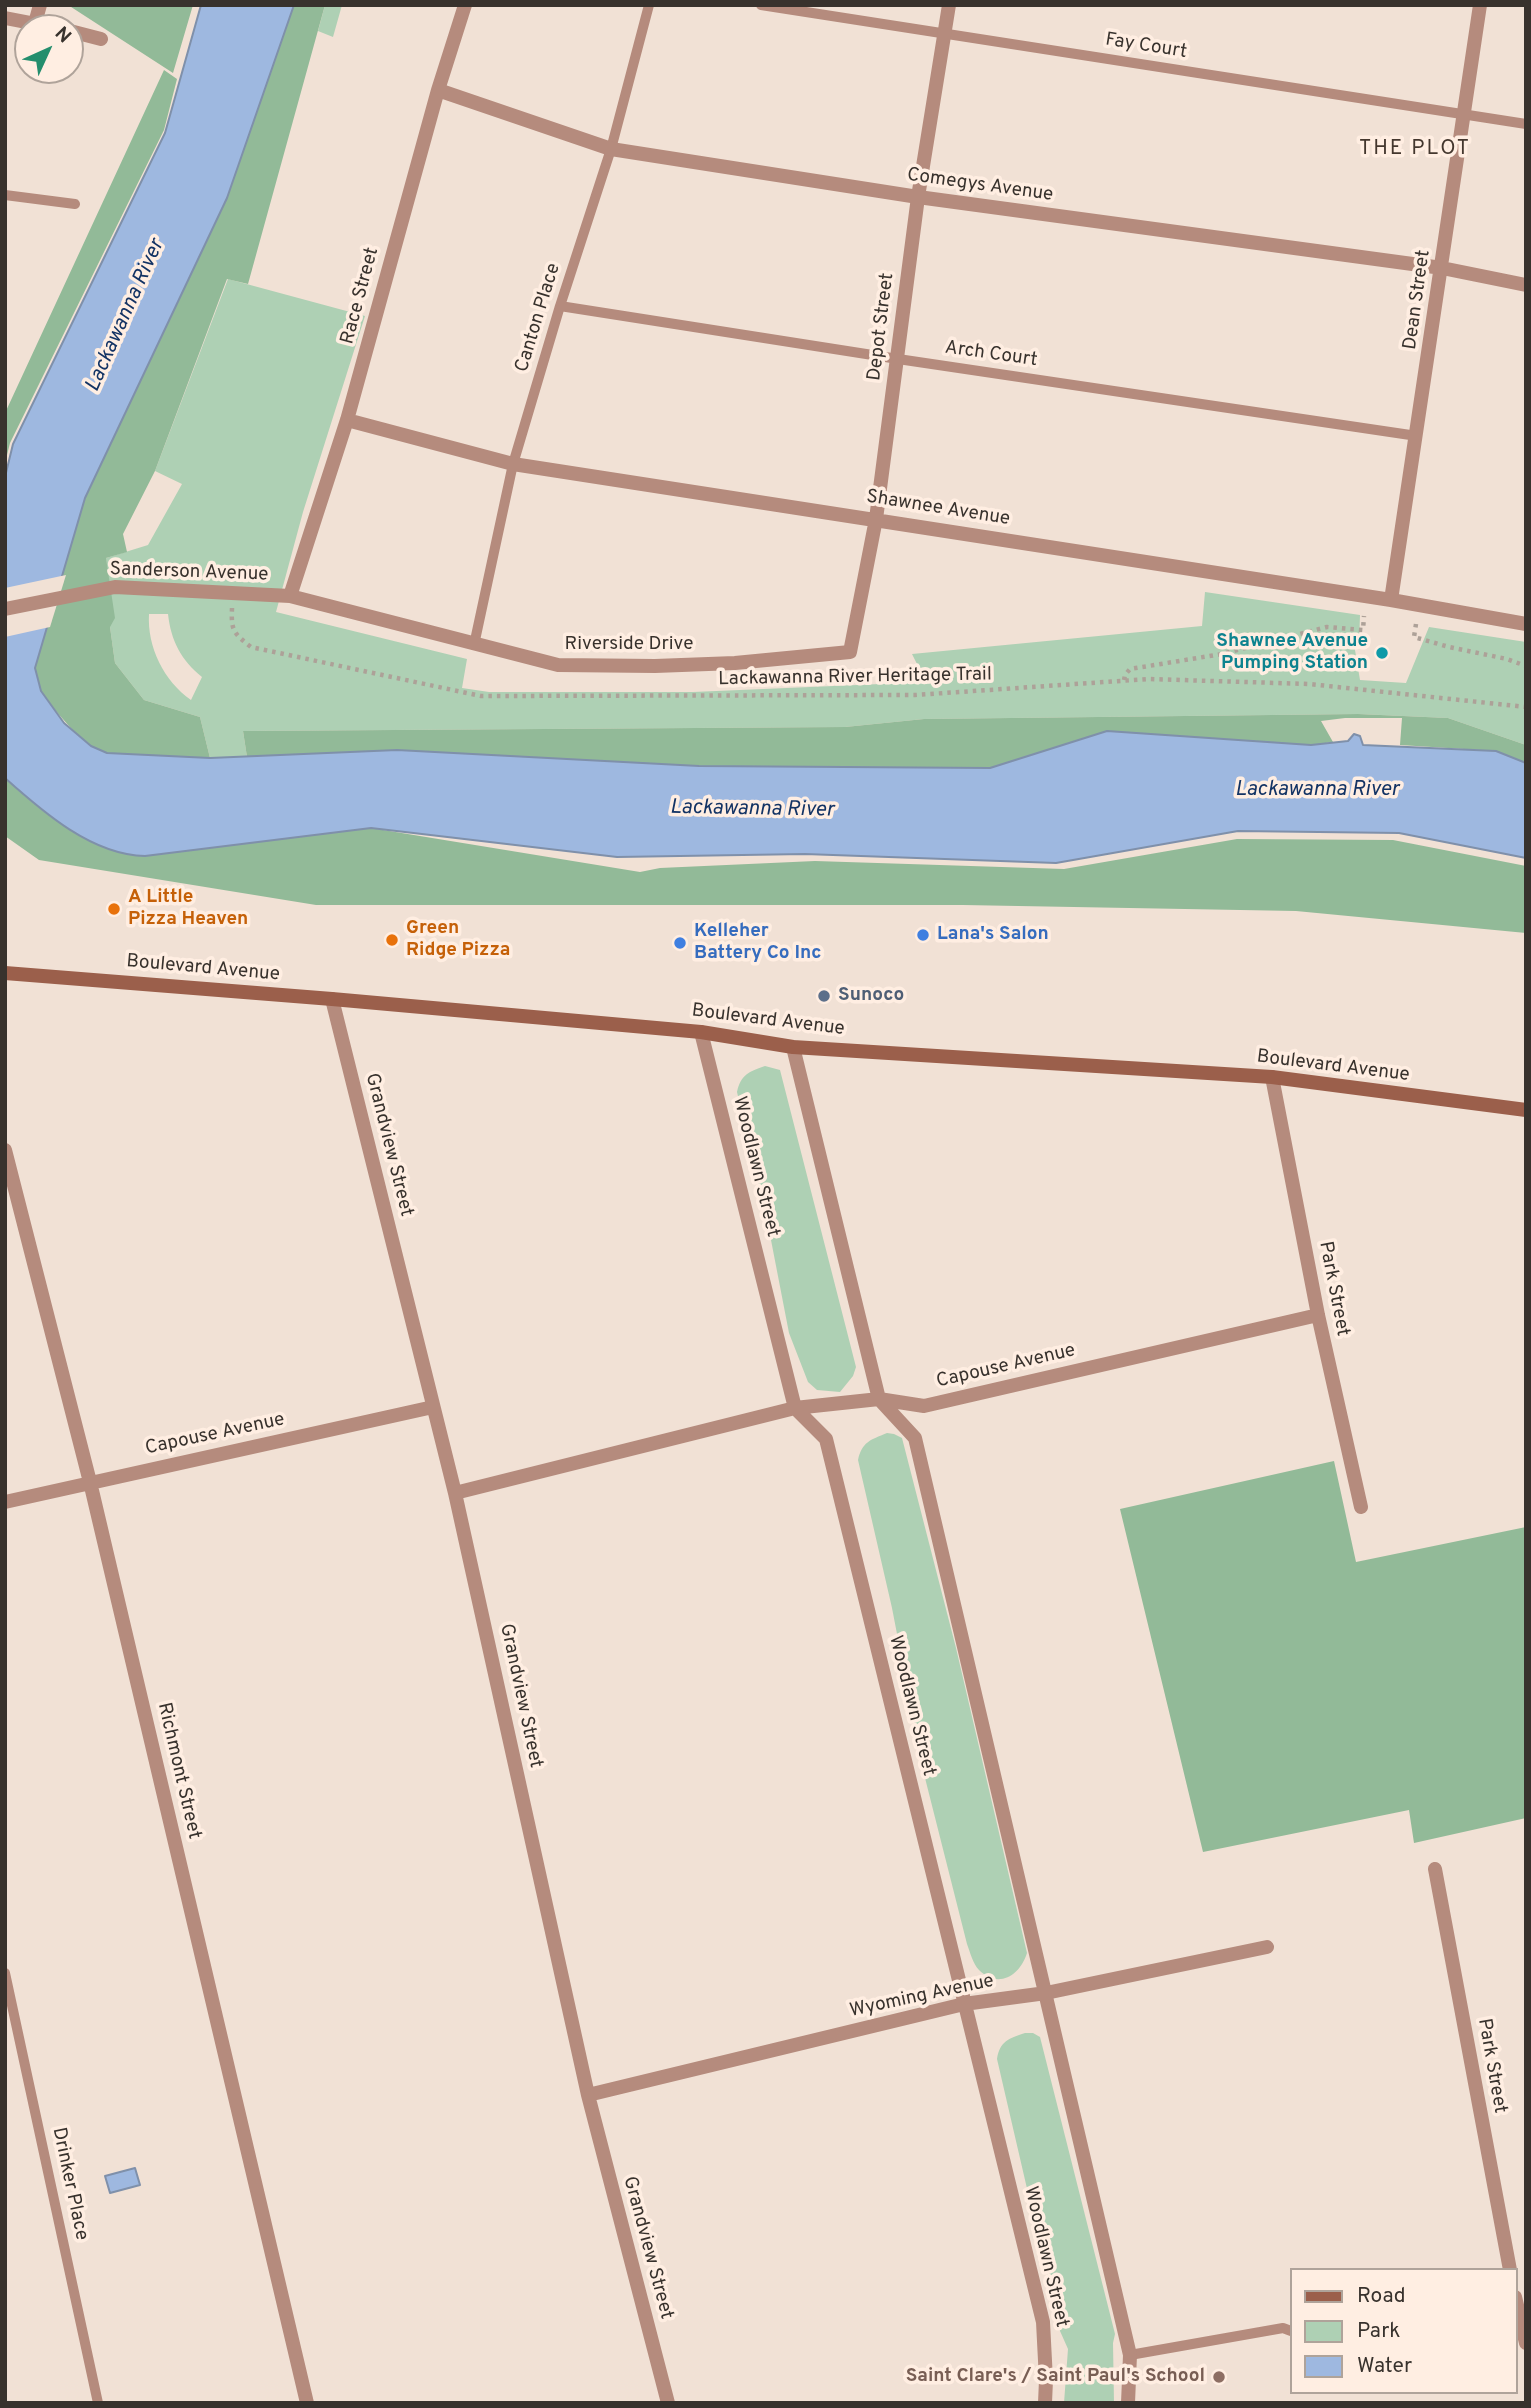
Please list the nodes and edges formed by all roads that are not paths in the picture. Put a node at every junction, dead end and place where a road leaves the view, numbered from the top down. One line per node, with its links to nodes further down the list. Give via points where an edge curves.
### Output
1 (465, 5): 9 (street, Race Street)
2 (649, 5): 12 (lane, Canton Place)
3 (761, 5): 6 (lane, Fay Court)
4 (949, 5): 6 (street, Depot Street)
5 (1480, 5): 10 (street, Dean Street)
6 (944, 32): 10 (lane, Fay Court); 14 (street, Depot Street)
7 (84, 35): 8 (street)
8 (101, 39)
9 (438, 90): 12 (street, Comegys Avenue); 20 (street, Race Street)
10 (1465, 115): 11 (lane, Fay Court); 16 (street, Dean Street)
11 (1526, 124)
12 (611, 149): 14 (street, Comegys Avenue); 18 (lane, Canton Place)
13 (5, 195): 15 (lane)
14 (918, 197): 16 (street, Comegys Avenue); 19 (street, Depot Street)
15 (75, 204)
16 (1442, 268): 17 (street, Comegys Avenue); 21 (street, Dean Street)
17 (1526, 285)
18 (560, 306): 19 (lane, Arch Court); 22 (lane, Canton Place)
19 (898, 359): 21 (lane, Arch Court); 23 (street, Depot Street)
20 (347, 420): 22 (street, Shawnee Avenue); 24 (street, Race Street)
21 (1417, 436): 25 (street, Dean Street)
22 (513, 464): 23 (street, Shawnee Avenue); 28 (lane, Canton Place)
23 (876, 519): 25 (street, Shawnee Avenue); 29 (street, Depot Street)
24 (290, 596): 26 (street, Sanderson Avenue, via 115,587); 28 (street, Riverside Drive)
25 (1391, 600): 27 (street, Shawnee Avenue)
26 (5, 609)
27 (1526, 624)
28 (474, 645): 29 (street, Riverside Drive, via 558,665 735,663)
29 (850, 652)
30 (5, 973): 31 (street, Boulevard Avenue)
31 (332, 999): 32 (street, Boulevard Avenue); 39 (street, Grandview Street)
32 (701, 1032): 33 (street, Boulevard Avenue); 40 (street, Woodlawn Street)
33 (793, 1046): 34 (street, Boulevard Avenue); 38 (street)
34 (1272, 1077): 35 (street, Boulevard Avenue); 37 (street, Park Street)
35 (1526, 1110)
36 (5, 1150): 41 (street, Richmont Street)
37 (1318, 1315): 38 (street, Capouse Avenue, via 923,1406); 44 (street, Park Street)
38 (879, 1399): 40 (street, Capouse Avenue); 48 (street, via 915,1438)
39 (433, 1407): 41 (street, Capouse Avenue); 42 (street, Grandview Street)
40 (795, 1408): 42 (street, Capouse Avenue); 49 (street, Woodlawn Street, via 826,1439)
41 (90, 1482): 43 (street, Capouse Avenue); 57 (street, Richmont Street)
42 (456, 1493): 50 (street, Grandview Street)
43 (5, 1502)
44 (1361, 1507)
45 (1435, 1869): 51 (street, Park Street)
46 (1267, 1947): 48 (street, Wyoming Avenue)
47 (5, 1973): 56 (lane, Drinker Place)
48 (1046, 1993): 49 (street, Wyoming Avenue); 55 (street)
49 (964, 2004): 50 (street, Wyoming Avenue); 59 (street, Woodlawn Street, via 1043,2322)
50 (588, 2095): 58 (street, Grandview Street)
51 (1510, 2268)
52 (1517, 2305): 54 (street)
53 (1290, 2331): 55 (lane)
54 (1526, 2343)
55 (1130, 2355): 60 (street)
56 (98, 2403)
57 (307, 2403)
58 (668, 2403)
59 (1045, 2403)
60 (1128, 2403)

